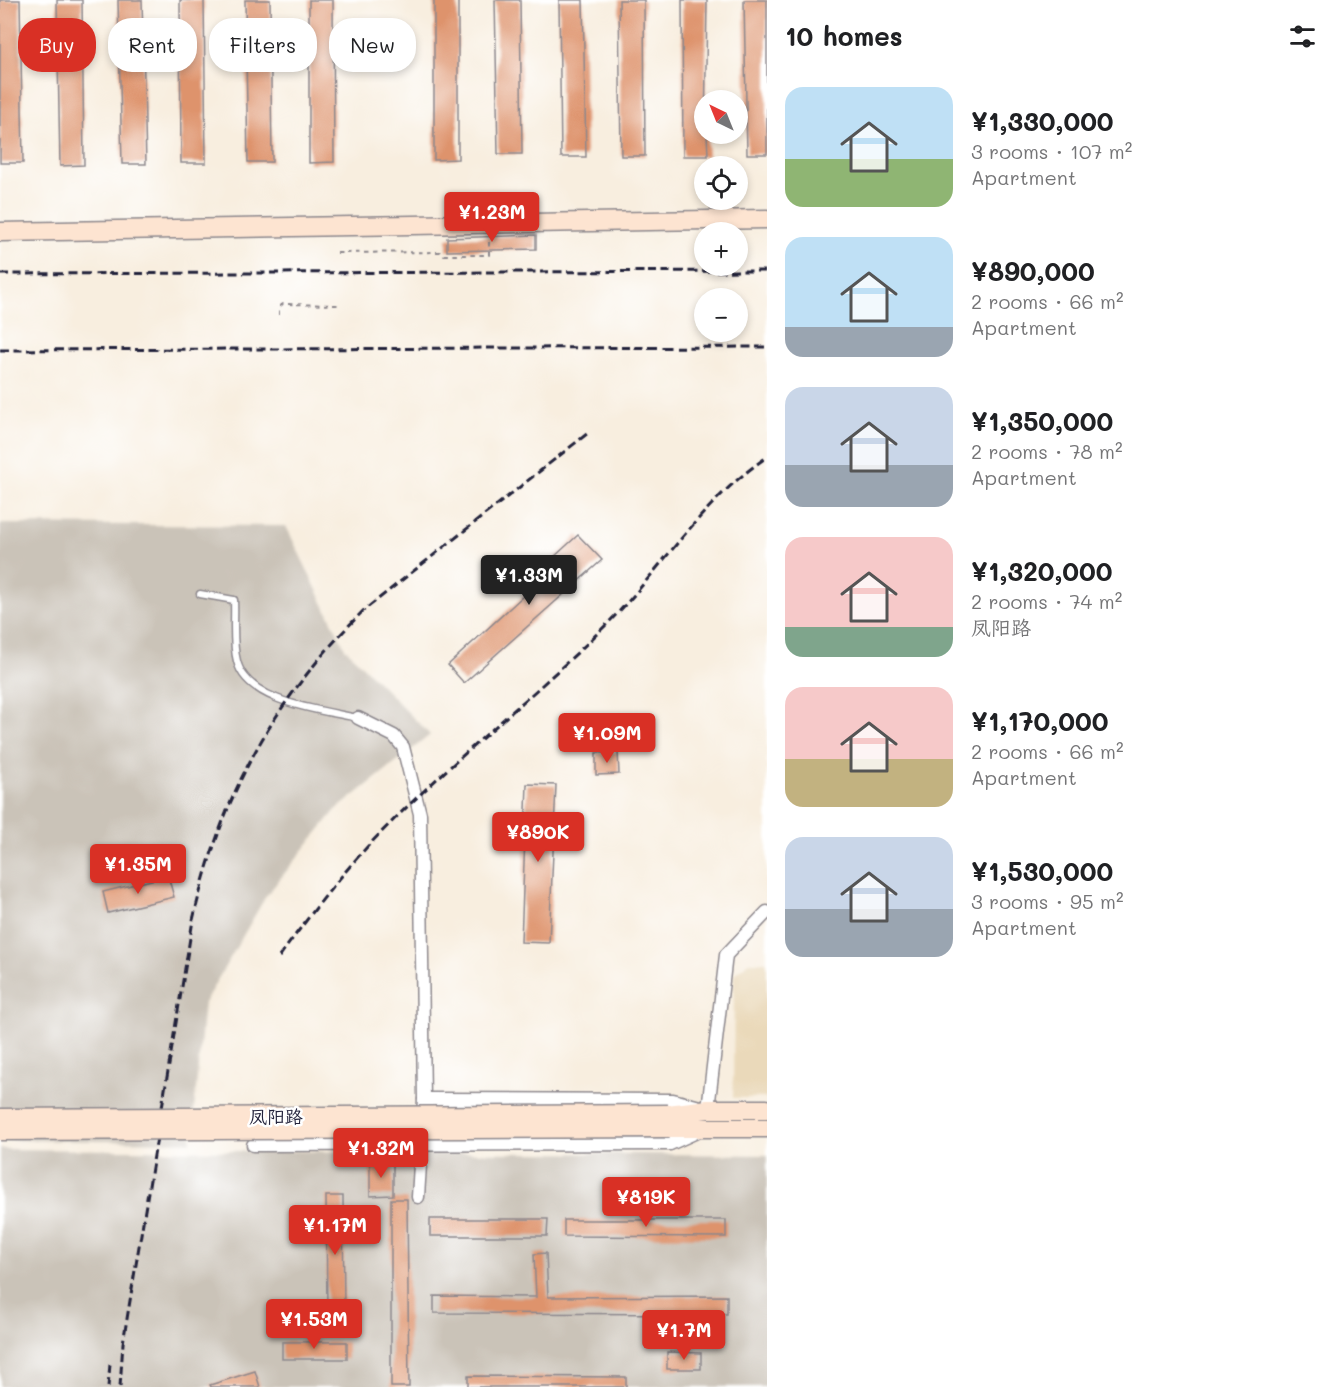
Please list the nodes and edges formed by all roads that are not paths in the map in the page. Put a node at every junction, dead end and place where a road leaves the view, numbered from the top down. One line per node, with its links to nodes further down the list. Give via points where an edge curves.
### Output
1 (767, 219): 2 (main road)
2 (0, 232)
3 (200, 594): 4 (lane, via 234,600 236,660 242,675 258,691 287,702)
4 (358, 718): 6 (street, via 394,736 404,747 420,814)
5 (767, 912): 9 (street, via 726,955)
6 (424, 1099): 9 (street, via 673,1100); 14 (street)
7 (767, 1109): 9 (main road, 凤阳路)
8 (0, 1118): 10 (main road, 凤阳路, bridge)
9 (708, 1118): 10 (main road, 凤阳路); 11 (main road); 14 (street, via 670,1144)
10 (667, 1121): 12 (main road, 凤阳路, bridge)
11 (767, 1128)
12 (0, 1131)
13 (253, 1145): 14 (street)
14 (421, 1145): 15 (street)
15 (418, 1197)

